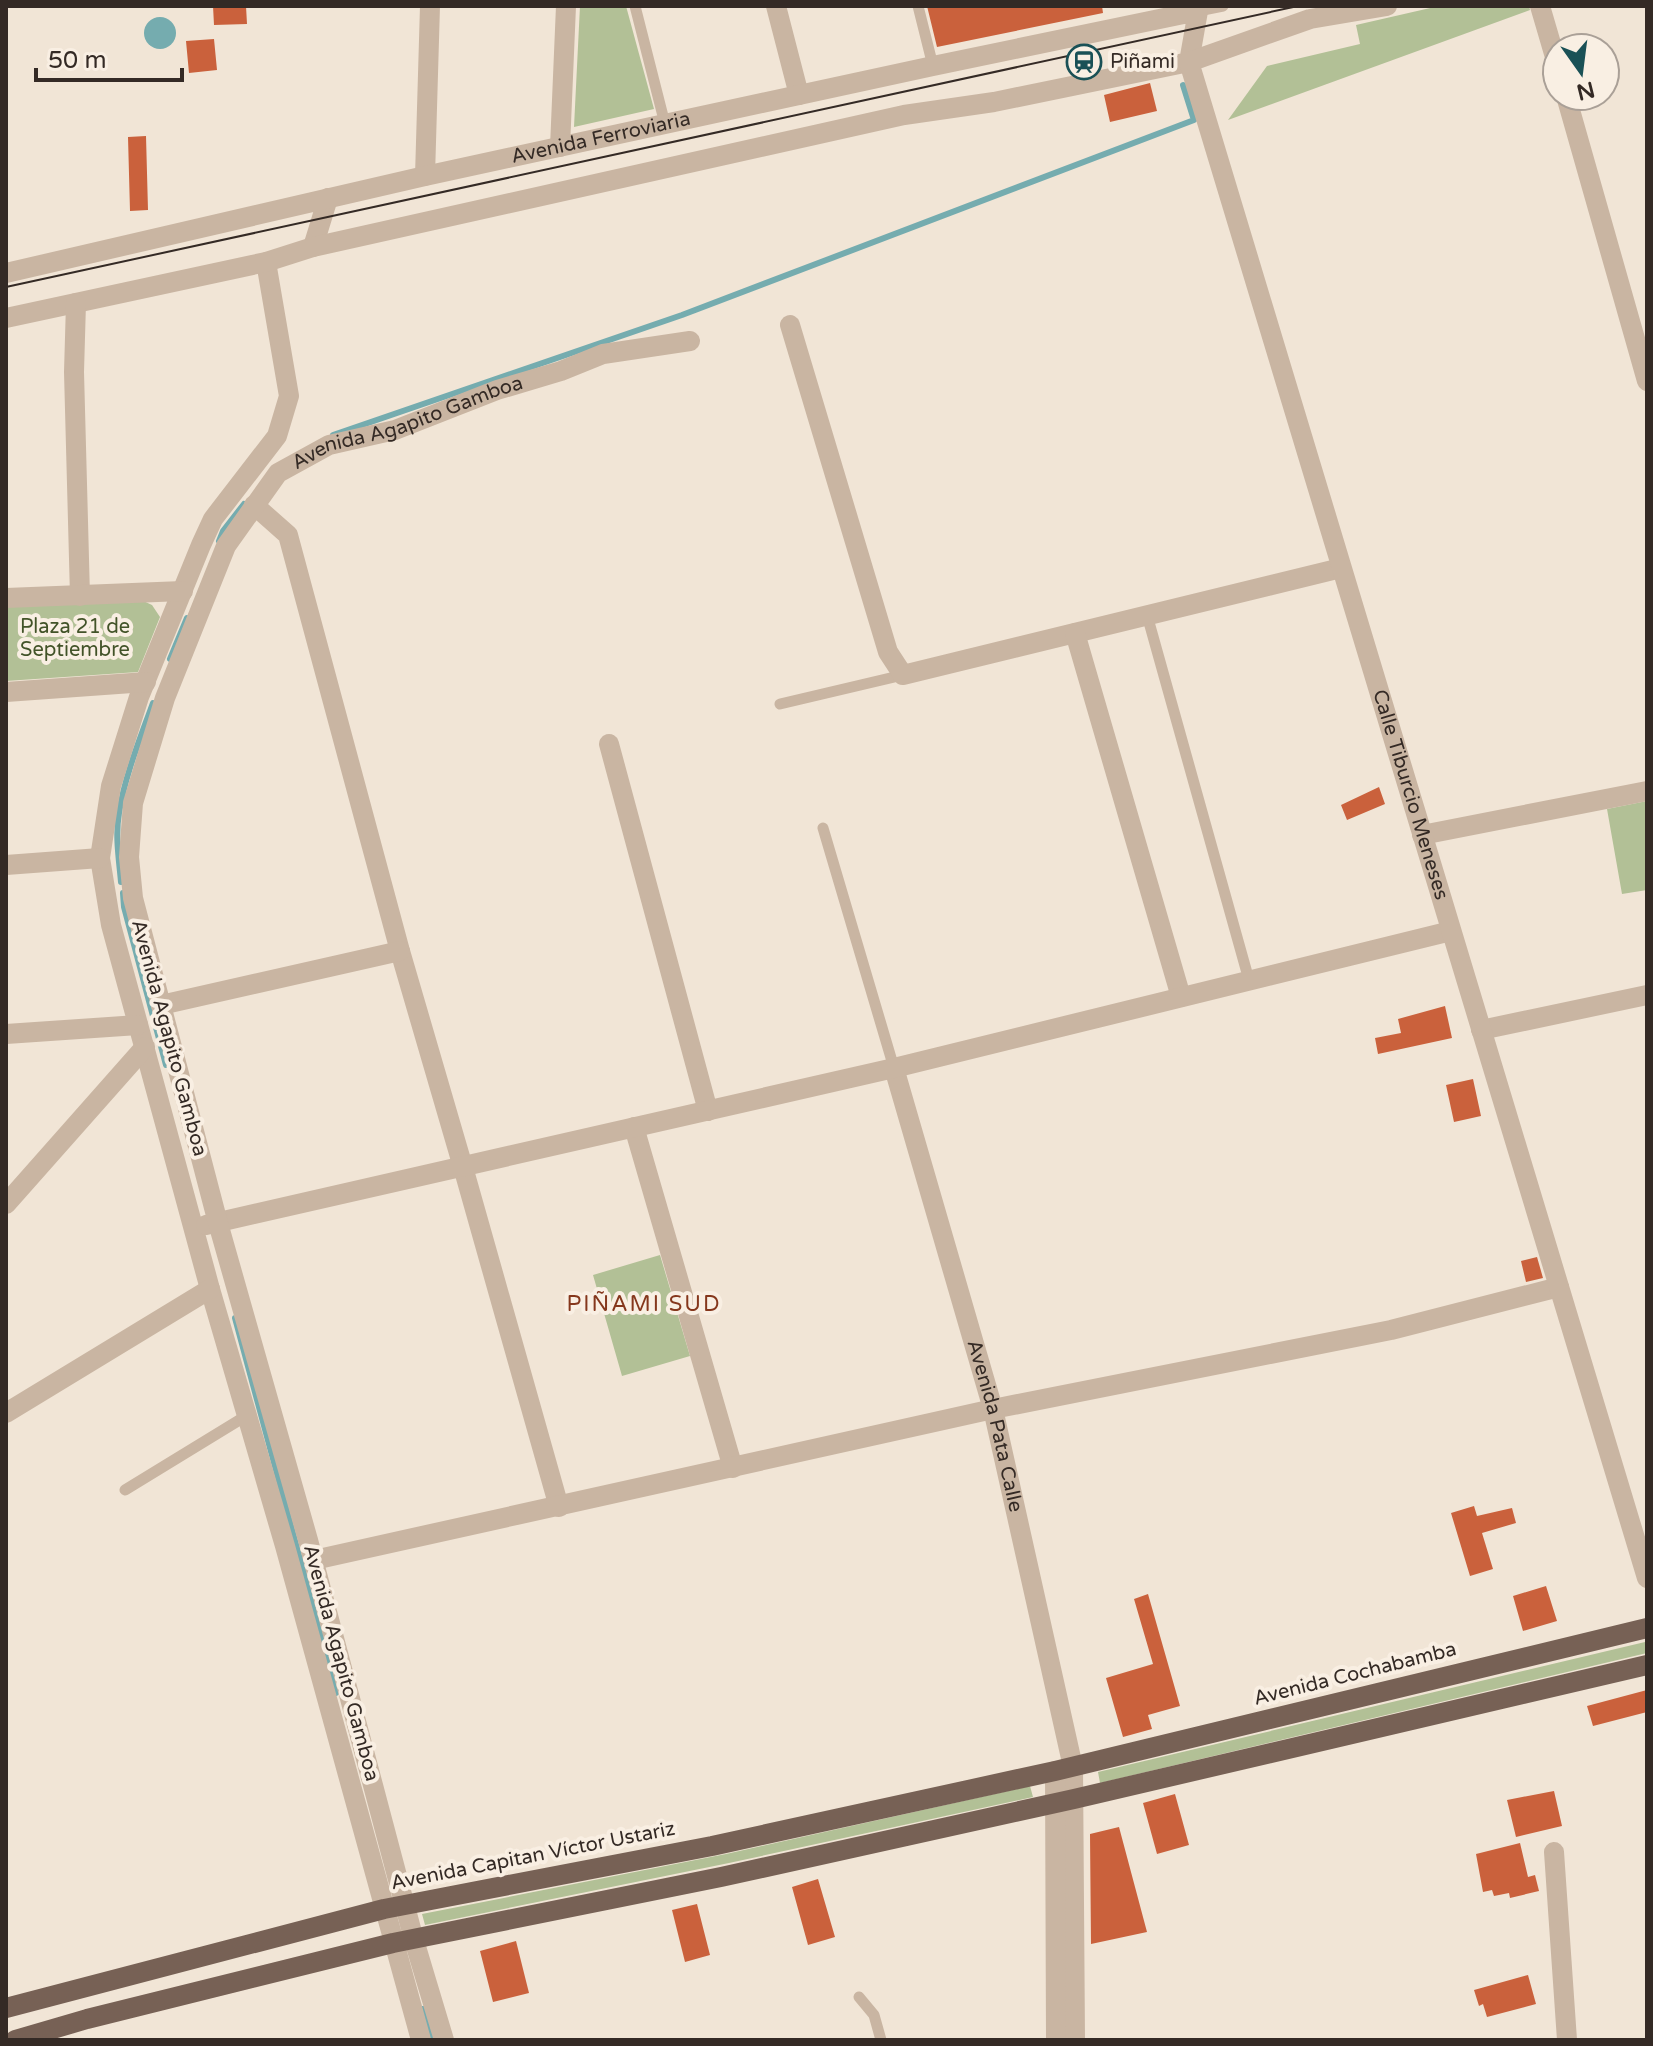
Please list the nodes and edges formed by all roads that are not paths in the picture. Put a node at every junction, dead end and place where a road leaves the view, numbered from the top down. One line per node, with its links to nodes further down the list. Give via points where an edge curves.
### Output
1 (430, 6): 17 (street)
2 (566, 6): 16 (street)
3 (635, 6): 15 (lane)
4 (776, 6): 13 (street)
5 (918, 6): 12 (lane)
6 (1223, 6): 9 (lane)
7 (1387, 6): 11 (street, via 1310,19)
8 (1540, 6): 10 (street)
9 (1198, 11): 11 (street, Calle Tiburcio Meneses); 12 (street, Avenida Ferroviaria)
10 (1548, 32)
11 (1189, 62): 19 (street, via 904,115); 28 (street, Calle Tiburcio Meneses)
12 (933, 66): 13 (street, Avenida Ferroviaria)
13 (799, 95): 15 (street, Avenida Ferroviaria)
14 (1571, 112): 26 (street)
15 (665, 124): 16 (street, Avenida Ferroviaria)
16 (560, 147): 17 (street, Avenida Ferroviaria)
17 (425, 176): 18 (street, Avenida Ferroviaria)
18 (328, 198): 19 (street); 21 (street, Avenida Ferroviaria)
19 (313, 247): 20 (street)
20 (266, 262): 22 (street); 29 (street, Avenida Agapito Gamboa, via 289,396 277,436 213,519)
21 (6, 273)
22 (76, 303): 23 (street); 30 (street)
23 (6, 318)
24 (790, 325): 34 (street, via 888,652)
25 (690, 341): 27 (street, Avenida Agapito Gamboa, via 603,354 395,430 329,445 278,473)
26 (1647, 381)
27 (254, 505): 45 (street, via 288,535); 49 (street, Avenida Agapito Gamboa, via 226,546 165,698 133,803 133,898)
28 (1341, 568): 32 (street); 41 (street, Calle Tiburcio Meneses)
29 (183, 591): 30 (street); 35 (street, Avenida Agapito Gamboa)
30 (80, 596): 31 (street)
31 (6, 598)
32 (1147, 615): 33 (street); 46 (lane)
33 (1075, 633): 34 (street); 48 (street)
34 (903, 675): 37 (lane)
35 (146, 682): 36 (street); 42 (street, Avenida Agapito Gamboa, via 111,786)
36 (6, 692)
37 (780, 704)
38 (609, 744): 55 (street)
39 (1647, 791): 41 (street)
40 (823, 828): 54 (lane, Avenida Pata Calle)
41 (1422, 835): 44 (street, Calle Tiburcio Meneses)
42 (100, 858): 43 (street); 50 (street, Avenida Agapito Gamboa, via 111,925)
43 (6, 865)
44 (1451, 931): 46 (street); 51 (street, Calle Tiburcio Meneses)
45 (400, 951): 49 (street); 57 (street)
46 (1249, 980): 48 (street)
47 (1647, 995): 51 (street)
48 (1181, 997): 54 (street)
49 (161, 1005): 59 (street, Avenida Agapito Gamboa)
50 (138, 1025): 52 (street); 53 (street, Avenida Agapito Gamboa)
51 (1481, 1030): 61 (street, Calle Tiburcio Meneses)
52 (6, 1034)
53 (145, 1047): 58 (street); 60 (street, Avenida Agapito Gamboa)
54 (894, 1068): 55 (street); 63 (street, Avenida Pata Calle)
55 (708, 1111): 56 (street)
56 (634, 1127): 57 (street); 66 (street)
57 (463, 1167): 59 (street); 68 (street)
58 (6, 1204)
59 (218, 1223): 60 (street); 69 (street, Avenida Agapito Gamboa)
60 (194, 1228): 62 (street, Avenida Agapito Gamboa)
61 (1559, 1287): 63 (street, via 1391,1330); 70 (street, Calle Tiburcio Meneses)
62 (210, 1289): 64 (street); 65 (street, Avenida Agapito Gamboa)
63 (993, 1409): 66 (street); 73 (street, Avenida Pata Calle)
64 (6, 1413)
65 (246, 1416): 67 (lane); 76 (street, Avenida Agapito Gamboa)
66 (733, 1468): 68 (street)
67 (125, 1490)
68 (559, 1507): 69 (street)
69 (314, 1560): 76 (street, Avenida Agapito Gamboa)
70 (1647, 1578)
71 (1647, 1628): 73 (main road, Avenida Cochabamba)
72 (1647, 1665): 74 (main road)
73 (1064, 1769): 74 (street, Avenida Pata Calle); 76 (main road, Avenida Capitan Víctor Ustariz, via 712,1846)
74 (1064, 1801): 77 (main road); 85 (street, Avenida Pata Calle); 86 (street, Avenida Pata Calle)
75 (1554, 1852): 87 (street)
76 (395, 1907): 77 (street, Avenida Agapito Gamboa); 78 (street, Avenida Agapito Gamboa); 80 (main road, Avenida Capitan Víctor Ustariz)
77 (414, 1940): 78 (main road); 83 (street, Avenida Agapito Gamboa)
78 (393, 1943): 81 (main road); 82 (street, Avenida Agapito Gamboa)
79 (859, 1997): 84 (lane, via 874,2015)
80 (6, 2008)
81 (15, 2040)
82 (421, 2040)
83 (444, 2040)
84 (881, 2040)
85 (1056, 2040)
86 (1075, 2040)
87 (1567, 2040)

